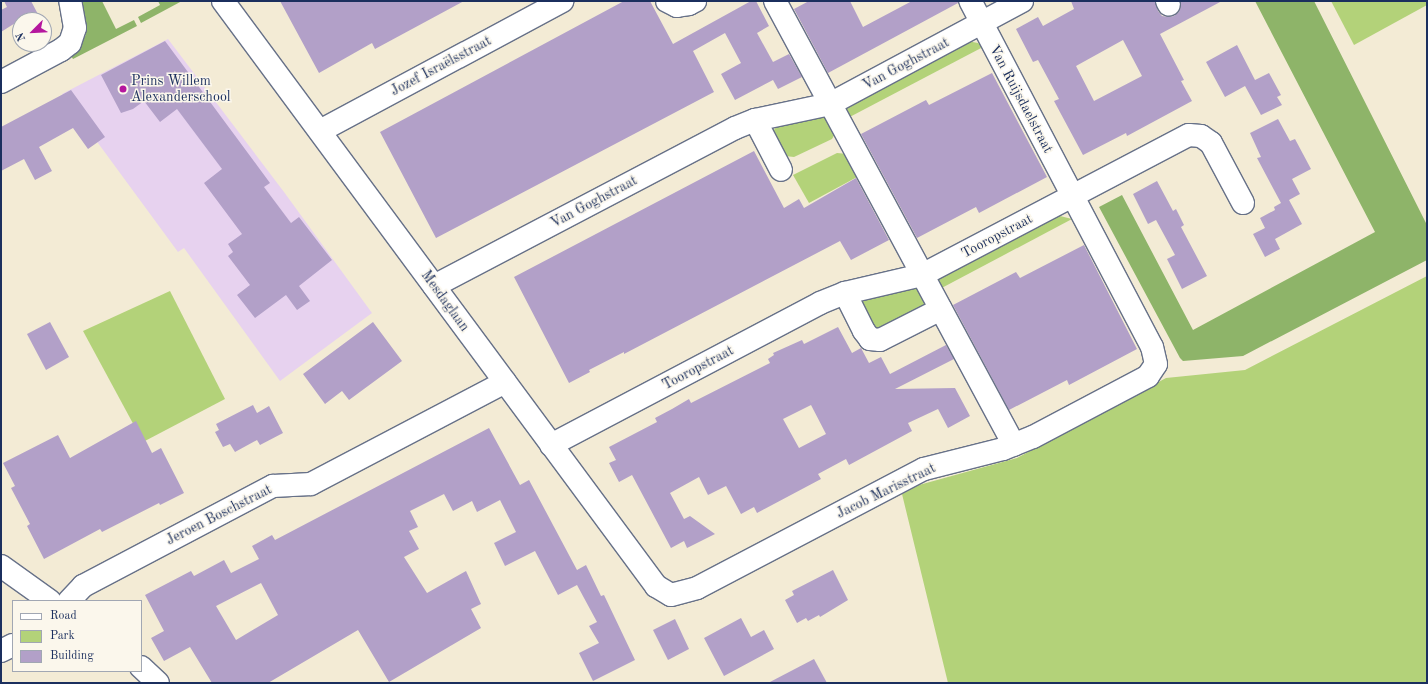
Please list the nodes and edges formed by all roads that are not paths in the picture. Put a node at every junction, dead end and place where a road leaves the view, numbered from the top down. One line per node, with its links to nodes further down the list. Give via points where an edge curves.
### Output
1 (70, 1): 10 (street, via 75,28 70,42 61,50)
2 (223, 1): 13 (street, Mesdaglaan)
3 (562, 1): 13 (street, Jozef Israëlsstraat)
4 (667, 1): 5 (street, via 677,6)
5 (695, 1)
6 (775, 1): 11 (street)
7 (970, 1): 9 (street, Van Ruijsdaelstraat)
8 (1022, 1): 9 (street, Van Goghstraat)
9 (982, 23): 11 (street, Van Goghstraat); 15 (street, Van Ruijsdaelstraat)
10 (1, 82)
11 (830, 104): 12 (street, Van Goghstraat); 17 (street)
12 (755, 120): 14 (street); 18 (street, Van Goghstraat, via 735,128)
13 (320, 131): 18 (street, Mesdaglaan)
14 (781, 170)
15 (1072, 196): 16 (street, via 1189,136 1201,136 1211,143); 17 (street, Tooropstraat); 21 (street, Van Ruijsdaelstraat, via 1152,347 1156,364)
16 (1243, 204)
17 (922, 275): 19 (street, Tooropstraat); 20 (street)
18 (434, 286): 22 (street, Mesdaglaan)
19 (845, 293): 20 (street, via 870,339 880,340); 23 (street, Tooropstraat, via 820,303)
20 (941, 309): 24 (street)
21 (1148, 376): 24 (street, Jacob Marisstraat)
22 (505, 382): 23 (street, Mesdaglaan); 28 (street, Jeroen Boschstraat, via 311,484 273,486 83,586)
23 (552, 445): 26 (street, Mesdaglaan, via 656,586)
24 (1014, 445): 26 (street, Jacob Marisstraat, via 924,469 697,588)
25 (1, 566): 27 (street)
26 (671, 595)
27 (49, 600)
28 (70, 600)
29 (12, 646): 30 (street)
30 (1, 651)
31 (142, 668): 32 (street)
32 (158, 683)

